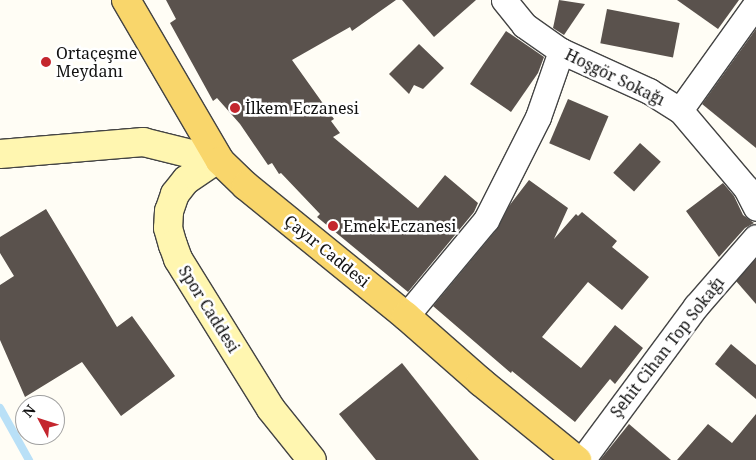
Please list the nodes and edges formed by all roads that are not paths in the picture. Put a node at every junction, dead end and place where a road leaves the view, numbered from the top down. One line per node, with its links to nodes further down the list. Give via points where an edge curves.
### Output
1 (126, 0): 7 (main road, Çayır Caddesi)
2 (504, 0): 4 (street, Hoşgör Sokağı, via 524,24)
3 (756, 4): 5 (street)
4 (561, 51): 5 (street, Hoşgör Sokağı, via 649,91); 10 (street, via 538,117 486,220)
5 (680, 110): 8 (street, Hoşgör Sokağı, via 746,188)
6 (0, 154): 7 (street, via 143,142)
7 (220, 161): 10 (main road, Çayır Caddesi, via 246,186); 11 (street, Spor Caddesi, via 213,162 186,180 175,194 169,210 168,228 173,245 178,259 272,408)
8 (756, 208)
9 (756, 237): 13 (street, Şehit Cihan Top Sokağı, via 696,306)
10 (406, 316): 12 (main road, Çayır Caddesi)
11 (312, 460)
12 (577, 460)
13 (582, 460)

